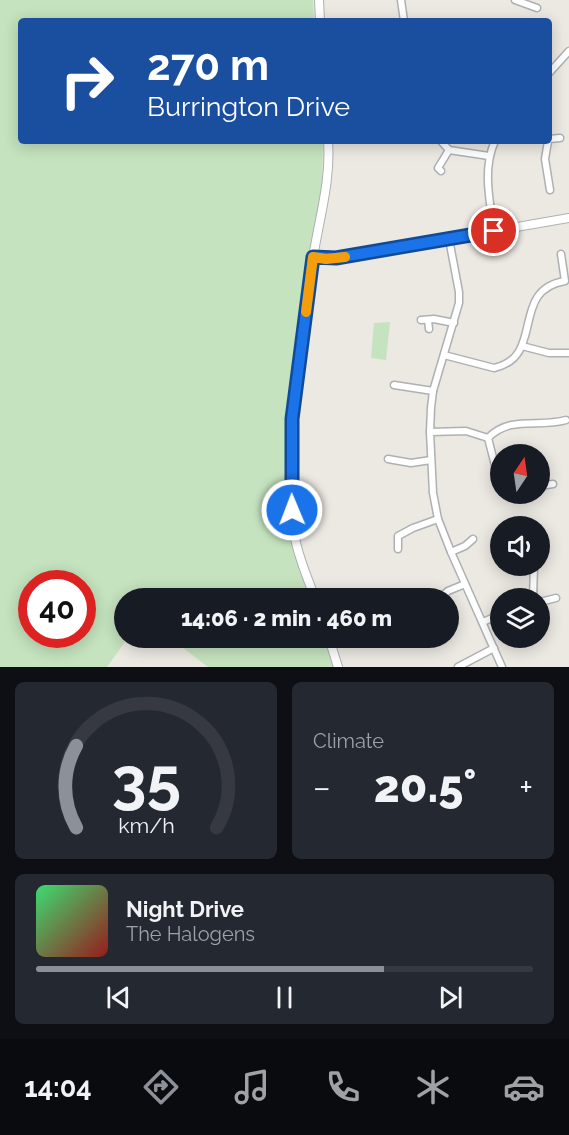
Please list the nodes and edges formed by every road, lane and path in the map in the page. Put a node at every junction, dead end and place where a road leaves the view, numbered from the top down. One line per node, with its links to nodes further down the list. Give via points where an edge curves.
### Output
1 (319, 0): 5 (street)
2 (400, 0): 6 (street)
3 (515, 0): 4 (street)
4 (537, 8)
5 (320, 18)
6 (403, 18)
7 (569, 51): 8 (street)
8 (552, 70)
9 (560, 138): 10 (street)
10 (552, 139)
11 (328, 144): 23 (street, via 327,182)
12 (444, 144): 15 (street)
13 (494, 144): 16 (street)
14 (547, 144): 18 (street, via 545,159)
15 (449, 150): 16 (street); 17 (street)
16 (489, 156): 20 (street)
17 (437, 169)
18 (551, 185)
19 (569, 218): 20 (street)
20 (494, 231): 21 (street)
21 (449, 239): 23 (street, via 336,258); 25 (street, via 459,292)
22 (561, 254): 24 (street)
23 (313, 257): 47 (street, via 291,449 295,540)
24 (567, 281): 27 (street, via 546,286 539,292)
25 (454, 323): 26 (street, via 424,320); 29 (street)
26 (429, 329)
27 (522, 346): 28 (street); 29 (street, via 513,359 494,368)
28 (569, 353)
29 (444, 355): 31 (street)
30 (399, 388): 31 (street)
31 (433, 391): 35 (street)
32 (555, 415): 34 (street)
33 (566, 420): 34 (street)
34 (557, 422): 36 (street, via 507,425)
35 (430, 432): 36 (street, via 466,431); 38 (street)
36 (488, 438): 37 (street)
37 (490, 446)
38 (431, 460): 39 (street); 42 (street)
39 (392, 463)
40 (550, 484): 41 (street)
41 (554, 484)
42 (438, 519): 44 (street, via 397,533); 45 (street)
43 (471, 544): 45 (street)
44 (398, 549)
45 (451, 552): 46 (street)
46 (465, 584): 48 (street); 52 (street)
47 (312, 588)
48 (455, 588)
49 (556, 598): 50 (street)
50 (550, 600)
51 (490, 619): 52 (street)
52 (483, 622): 53 (street)
53 (490, 639)
54 (332, 648): 57 (street)
55 (494, 648): 56 (street); 58 (street)
56 (460, 663)
57 (338, 667)
58 (502, 667)

